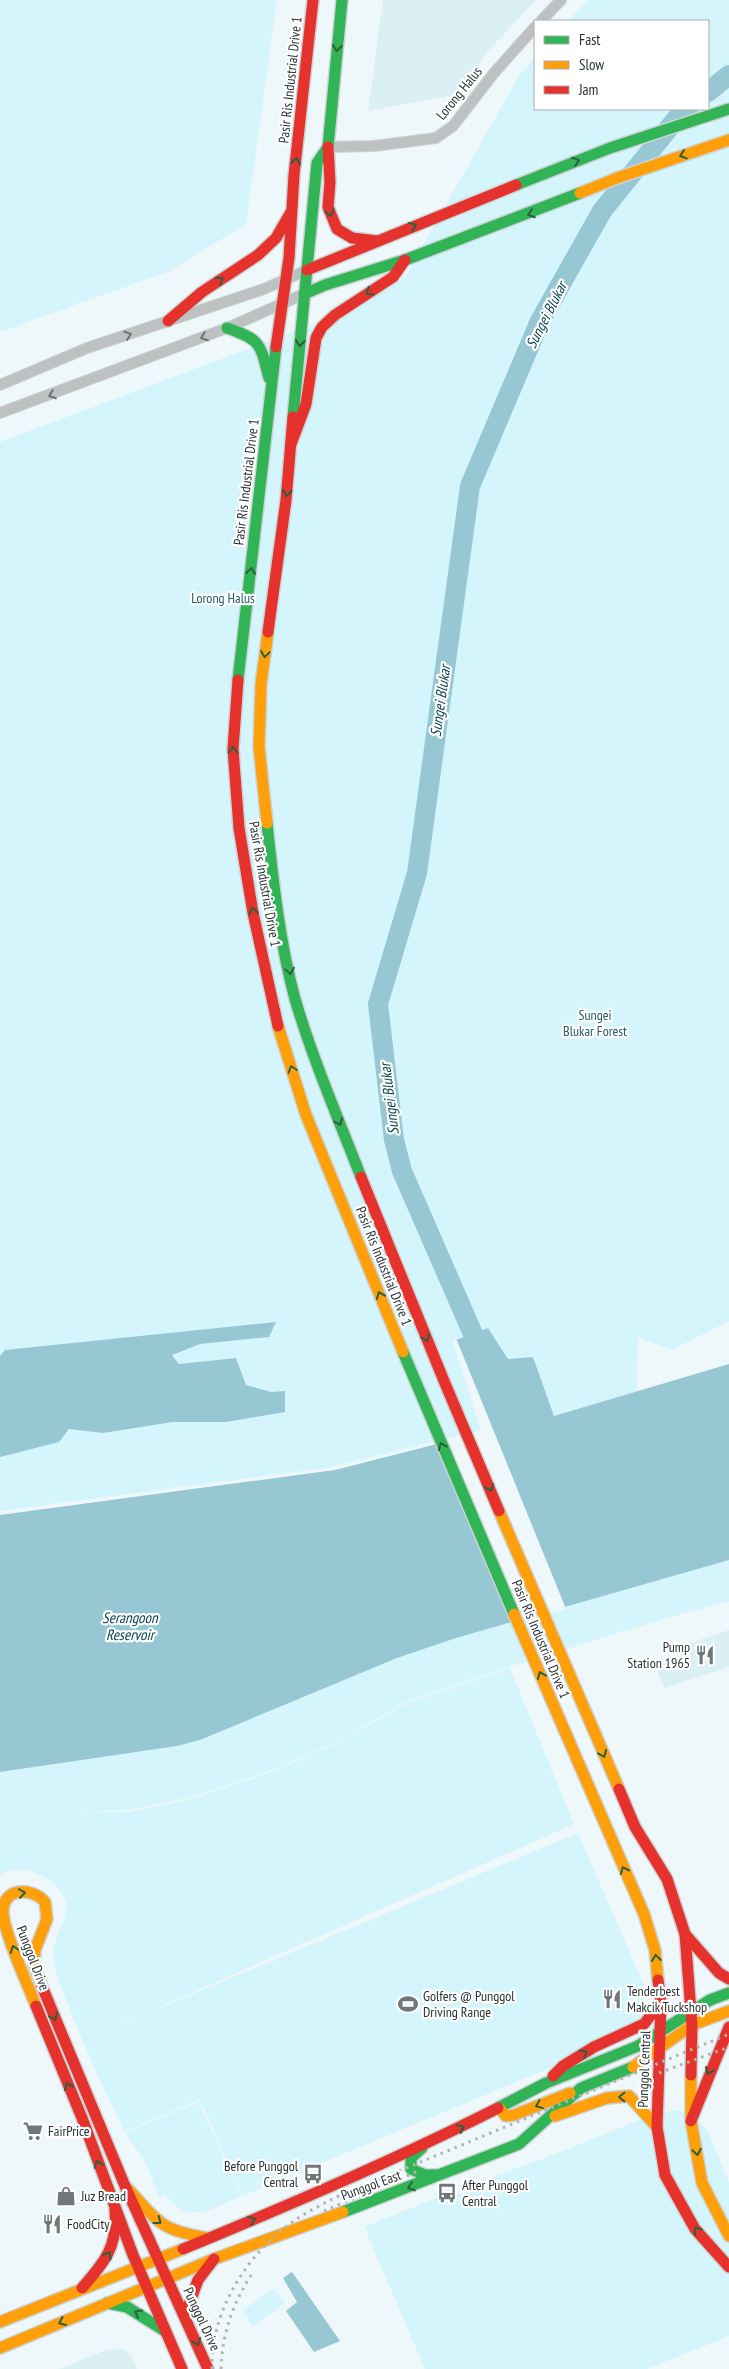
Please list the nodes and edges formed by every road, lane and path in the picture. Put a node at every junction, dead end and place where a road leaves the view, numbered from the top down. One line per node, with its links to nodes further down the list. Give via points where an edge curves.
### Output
1 (321, 0): 4 (main road)
2 (561, 0): 5 (street)
3 (341, 1): 9 (main road, Pasir Ris Industrial Drive 1, one-way to 9)
4 (312, 5): 10 (main road, Pasir Ris Industrial Drive 1, one-way to 4)
5 (541, 20)
6 (534, 28): 9 (street, Lorong Halus, via 452,126 436,138 374,146)
7 (729, 109): 11 (main road, one-way to 7, via 610,148)
8 (729, 140): 12 (main road, one-way to 12, via 617,178)
9 (328, 147): 11 (main road, one-way to 11, via 328,207 337,229 352,238); 13 (main road, Pasir Ris Industrial Drive 1, via 317,163)
10 (293, 209): 14 (main road, Pasir Ris Industrial Drive 1); 17 (main road, one-way to 10, via 202,292 258,255 276,238)
11 (378, 241): 13 (main road)
12 (405, 260): 15 (main road); 22 (main road, one-way to 22, via 393,277 334,315 322,327 314,346 306,404)
13 (307, 270): 14 (street); 15 (main road, Pasir Ris Industrial Drive 1)
14 (285, 280): 16 (main road, Pasir Ris Industrial Drive 1); 17 (street)
15 (304, 294): 16 (street); 22 (main road, Pasir Ris Industrial Drive 1, one-way to 22)
16 (281, 305): 18 (street); 20 (main road, Pasir Ris Industrial Drive 1)
17 (168, 321): 19 (street, one-way to 17, via 87,348)
18 (227, 328): 20 (main road, via 253,337 262,348); 21 (street, one-way to 21)
19 (0, 385)
20 (272, 391): 23 (main road, Pasir Ris Industrial Drive 1, one-way to 20, via 421,1398 306,1115 276,1018 253,913 239,828 233,749)
21 (0, 413)
22 (291, 444): 24 (main road, Pasir Ris Industrial Drive 1, one-way to 24, via 261,684 259,747 274,891 295,998 321,1077 444,1381 634,1827 667,1879)
23 (559, 1720): 27 (main road, Punggol Central, one-way to 23, via 655,1950 644,1914)
24 (685, 1934): 25 (main road, via 719,1973); 28 (main road)
25 (729, 1979)
26 (729, 1993): 28 (main road, Punggol East)
27 (661, 2002): 32 (main road, Punggol Central); 34 (main road, one-way to 27, via 563,2066 594,2047 644,2024)
28 (691, 2011): 30 (main road); 32 (main road, Punggol East)
29 (729, 2011): 30 (main road, Punggol East)
30 (692, 2025): 33 (main road, Punggol East); 38 (main road)
31 (729, 2027): 38 (main road, one-way to 38)
32 (660, 2032): 33 (main road, Punggol Central); 34 (main road, Punggol East, via 621,2054)
33 (659, 2050): 35 (main road, Punggol East, via 637,2065); 39 (main road, Punggol Central)
34 (546, 2083): 36 (main road, Punggol East)
35 (581, 2088): 36 (main road, one-way to 36, via 514,2116 506,2116); 37 (main road, Punggol East)
36 (500, 2109): 40 (main road, Punggol East, one-way to 36)
37 (546, 2119): 39 (main road, one-way to 37, via 629,2096 607,2098); 41 (main road, Punggol East, via 518,2144)
38 (691, 2120): 44 (main road, one-way to 44, via 702,2183)
39 (656, 2127): 48 (main road, Punggol Central, one-way to 39, via 695,2229 666,2174)
40 (429, 2143): 41 (main road, via 410,2158 411,2169 425,2175); 45 (main road, Punggol East, one-way to 40)
41 (443, 2175): 47 (main road, Punggol East, one-way to 47)
42 (125, 2186): 43 (main road, Punggol Drive, one-way to 42, via 4,1922 4,1904 7,1898 19,1892 34,1893 45,1902 47,1919 35,1950 34,1966); 45 (main road, one-way to 45, via 144,2204 155,2221 180,2233); 46 (main road, Punggol Drive)
43 (115, 2210): 49 (main road, Punggol Drive); 52 (main road, one-way to 43, via 111,2252 117,2229)
44 (729, 2236)
45 (207, 2238): 46 (main road, Punggol East)
46 (157, 2259): 49 (main road, Punggol East); 50 (main road, Punggol Drive)
47 (214, 2259): 50 (main road, Punggol East); 54 (main road, via 198,2280)
48 (729, 2266)
49 (138, 2267): 51 (main road, Punggol Drive); 52 (main road, Punggol East)
50 (167, 2279): 51 (main road, Punggol East); 54 (main road, Punggol Drive)
51 (148, 2288): 53 (main road, Punggol East); 56 (main road, Punggol Drive)
52 (79, 2292): 55 (main road, Punggol East)
53 (107, 2303): 56 (main road, one-way to 53, via 127,2307); 57 (main road, Punggol East, one-way to 57)
54 (185, 2315): 59 (main road, Punggol Drive, one-way to 59)
55 (0, 2322)
56 (165, 2331): 58 (main road, Punggol Drive)
57 (0, 2348)
58 (182, 2369)
59 (208, 2369)

